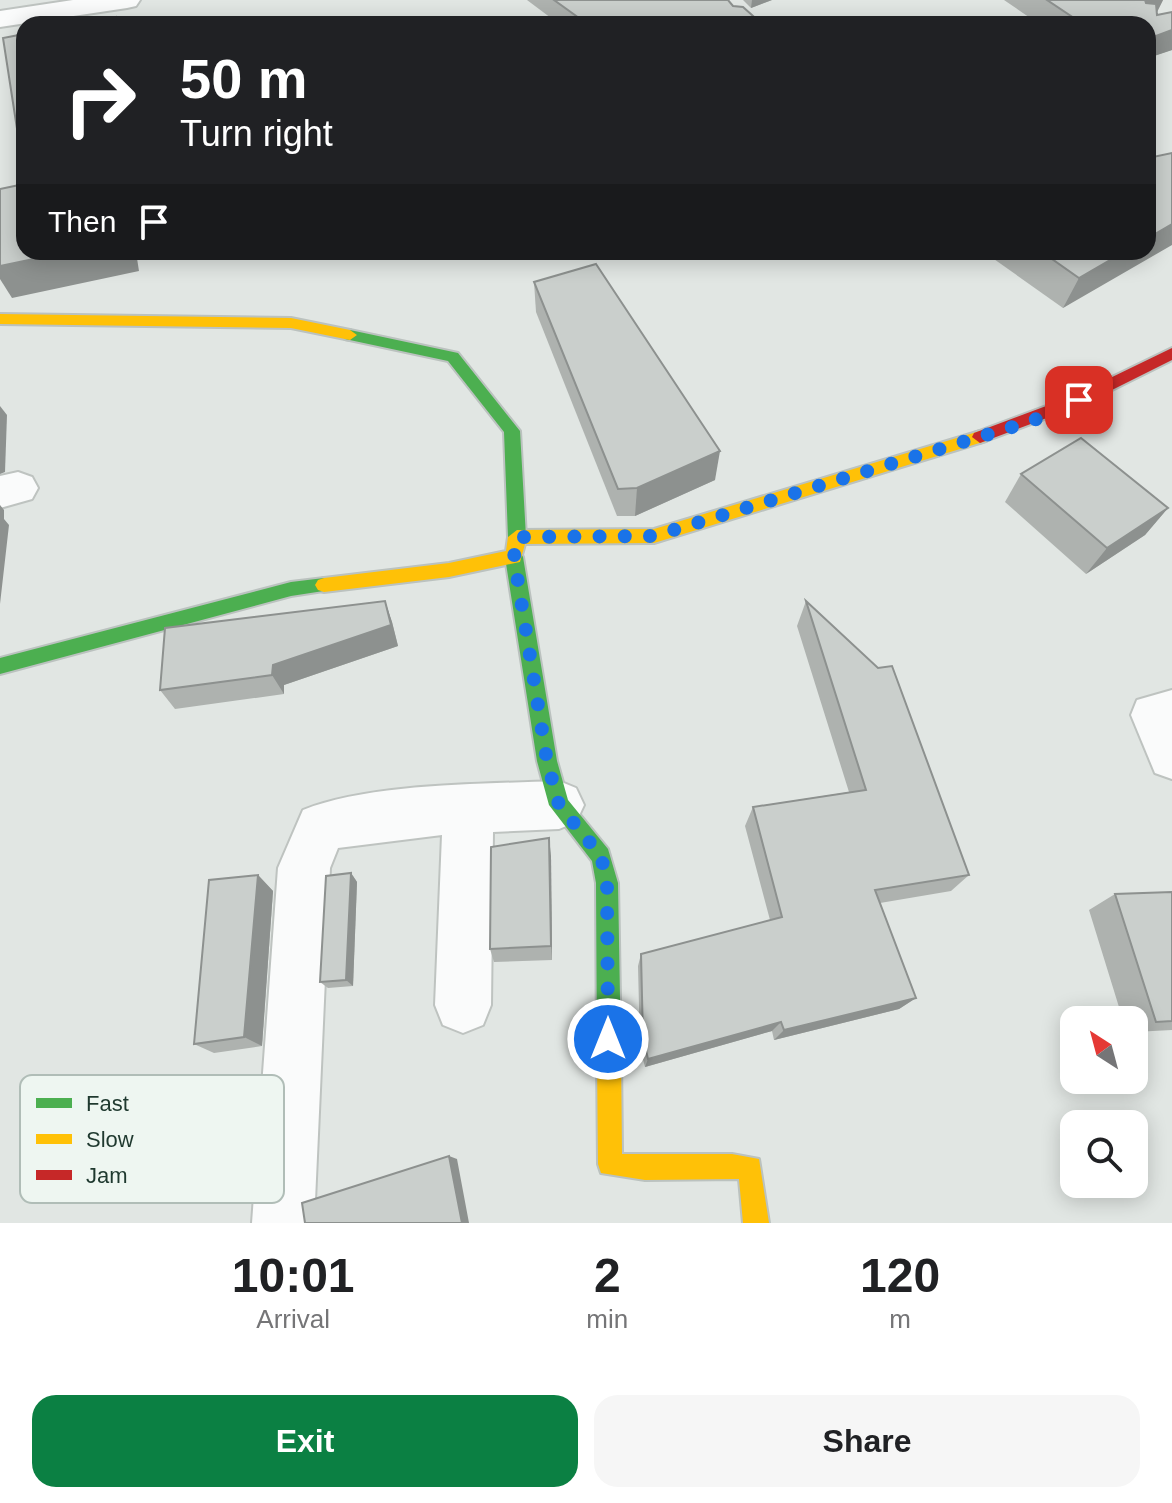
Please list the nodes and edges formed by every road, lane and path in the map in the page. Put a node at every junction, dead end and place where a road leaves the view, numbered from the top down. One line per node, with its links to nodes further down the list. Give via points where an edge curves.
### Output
1 (127, 0): 2 (street)
2 (20, 16)
3 (0, 319): 5 (street, via 291,323 453,357 512,431)
4 (1172, 353): 5 (street, via 1032,421 654,536)
5 (517, 537): 6 (street)
6 (514, 557): 7 (street, via 291,589); 10 (street)
7 (0, 666)
8 (1172, 711): 9 (street, via 1154,715)
9 (1172, 757)
10 (559, 805): 11 (street); 14 (street, via 601,856 607,883 610,1164 632,1171 729,1164 750,1168)
11 (468, 808): 12 (street); 13 (street, via 321,827 304,868)
12 (463, 1005)
13 (283, 1223)
14 (756, 1223)

